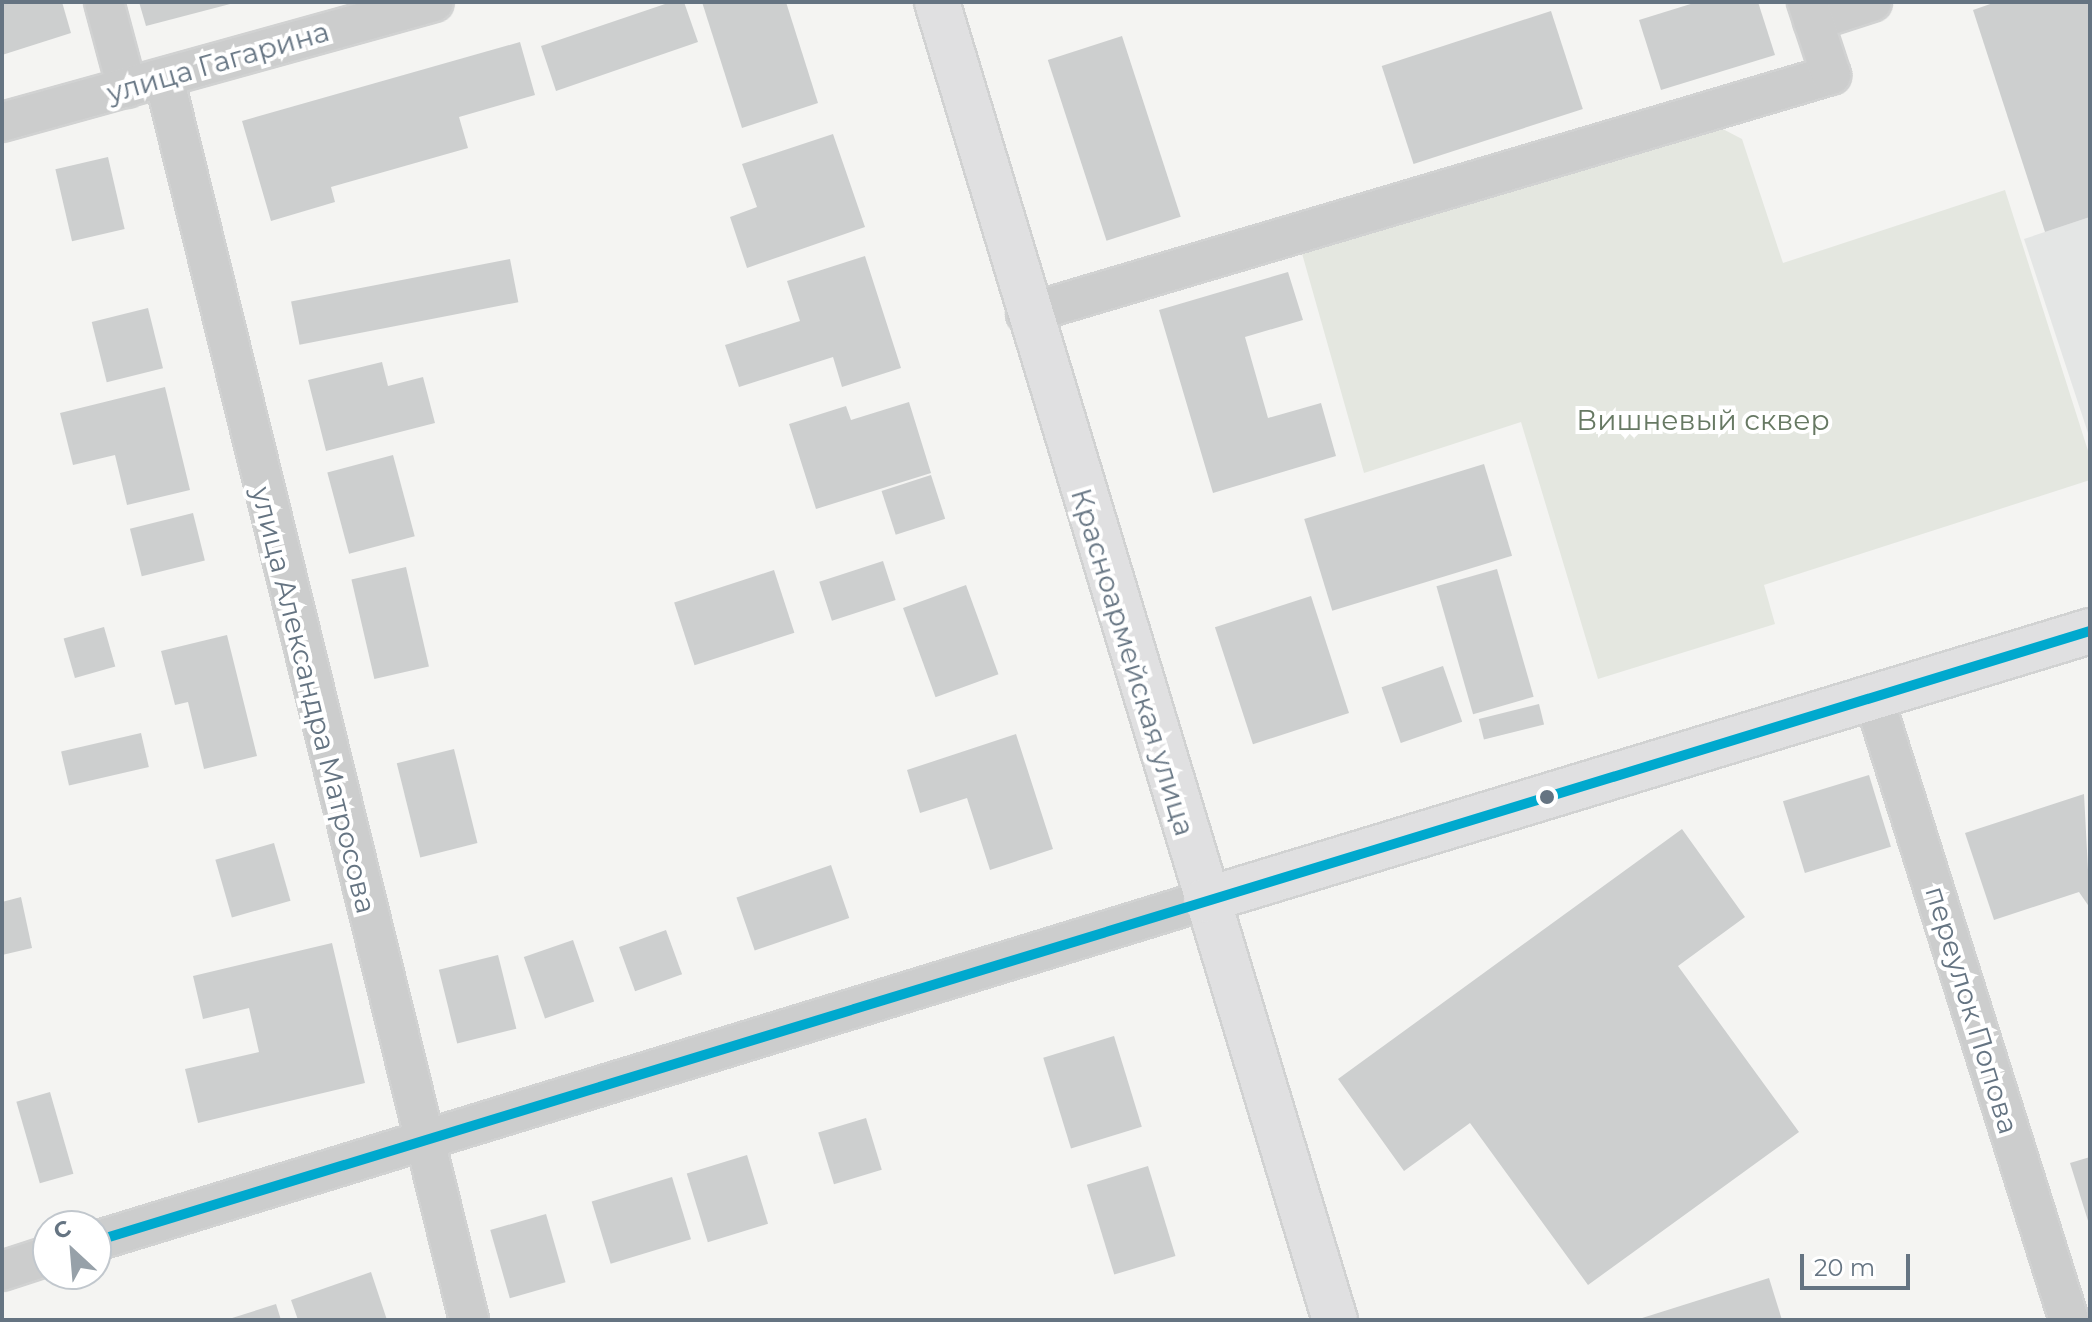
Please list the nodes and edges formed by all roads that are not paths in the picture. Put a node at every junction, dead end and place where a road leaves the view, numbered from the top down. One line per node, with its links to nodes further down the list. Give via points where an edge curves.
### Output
1 (104, 2): 8 (street)
2 (434, 2): 5 (street, улица Гагарина)
3 (937, 2): 10 (main road, Красноармейская улица)
4 (1872, 2): 6 (street)
5 (380, 9): 7 (street, улица Гагарина)
6 (1810, 11): 10 (street, via 1831,75)
7 (164, 78): 8 (street, улица Гагарина); 14 (street, улица Александра Матросова)
8 (127, 88): 9 (street, улица Гагарина)
9 (2, 122)
10 (1026, 314): 13 (main road, Красноармейская улица)
11 (2090, 631): 12 (main road)
12 (1874, 699): 13 (main road); 20 (street, переулок Попова)
13 (1206, 900): 14 (street); 19 (main road, Красноармейская улица)
14 (419, 1140): 15 (street); 18 (street, улица Александра Матросова)
15 (112, 1236)
16 (32, 1261): 17 (street)
17 (2, 1271)
18 (469, 1320)
19 (1335, 1320)
20 (2069, 1320)

